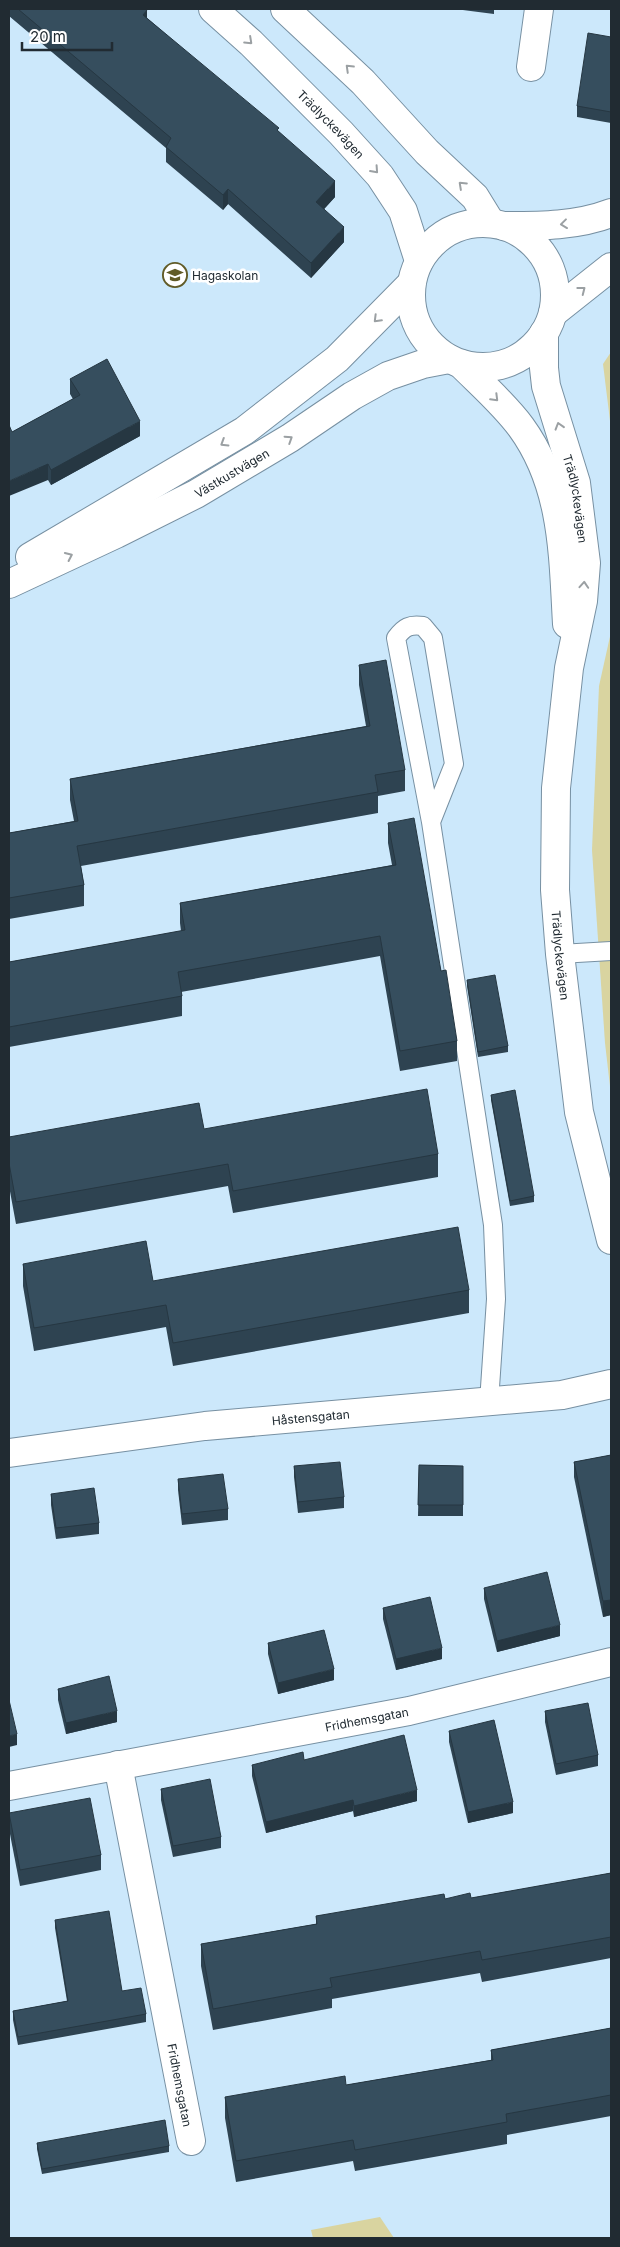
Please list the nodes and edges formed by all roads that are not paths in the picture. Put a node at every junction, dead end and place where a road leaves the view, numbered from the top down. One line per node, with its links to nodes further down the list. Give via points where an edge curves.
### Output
1 (212, 9): 8 (street, Trädlyckevägen, one-way to 8, via 342,133 380,176 403,211)
2 (285, 9): 6 (street, one-way to 2, via 363,82)
3 (540, 9): 4 (street)
4 (531, 66)
5 (611, 213): 6 (street, one-way to 6, via 570,224)
6 (498, 225): 8 (street, via 470,224 449,231 437,239); 9 (street, via 519,232 531,241 549,267 554,289)
7 (611, 268): 9 (street, one-way to 7)
8 (415, 272): 10 (street, via 410,299 418,328 432,346); 11 (street, one-way to 11, via 336,359 244,431)
9 (548, 323): 10 (street, via 529,351 508,363 484,367); 13 (street, Trädlyckevägen, one-way to 9, via 583,602 586,563 576,483 546,386 544,368)
10 (455, 362): 12 (street, Västkustvägen, one-way to 10, via 196,494 388,376 422,364); 13 (street, Trädlyckevägen, one-way to 13, via 521,427 548,476 561,527)
11 (9, 570)
12 (9, 584)
13 (569, 668): 16 (street, Trädlyckevägen, via 556,788 555,890)
14 (431, 822): 14 (lane, via 454,764 433,638 423,626 413,625 406,627 396,638); 19 (lane, via 493,1225 496,1299)
15 (611, 951): 16 (lane)
16 (560, 954): 17 (street, Trädlyckevägen, via 579,1112)
17 (611, 1240)
18 (611, 1384): 19 (street, Håstensgatan, via 562,1395)
19 (489, 1402): 20 (street, Håstensgatan, via 205,1426)
20 (9, 1453)
21 (611, 1662): 22 (street, Fridhemsgatan, via 410,1711)
22 (118, 1764): 23 (street, Fridhemsgatan); 24 (street, Fridhemsgatan)
23 (9, 1786)
24 (191, 2142)

